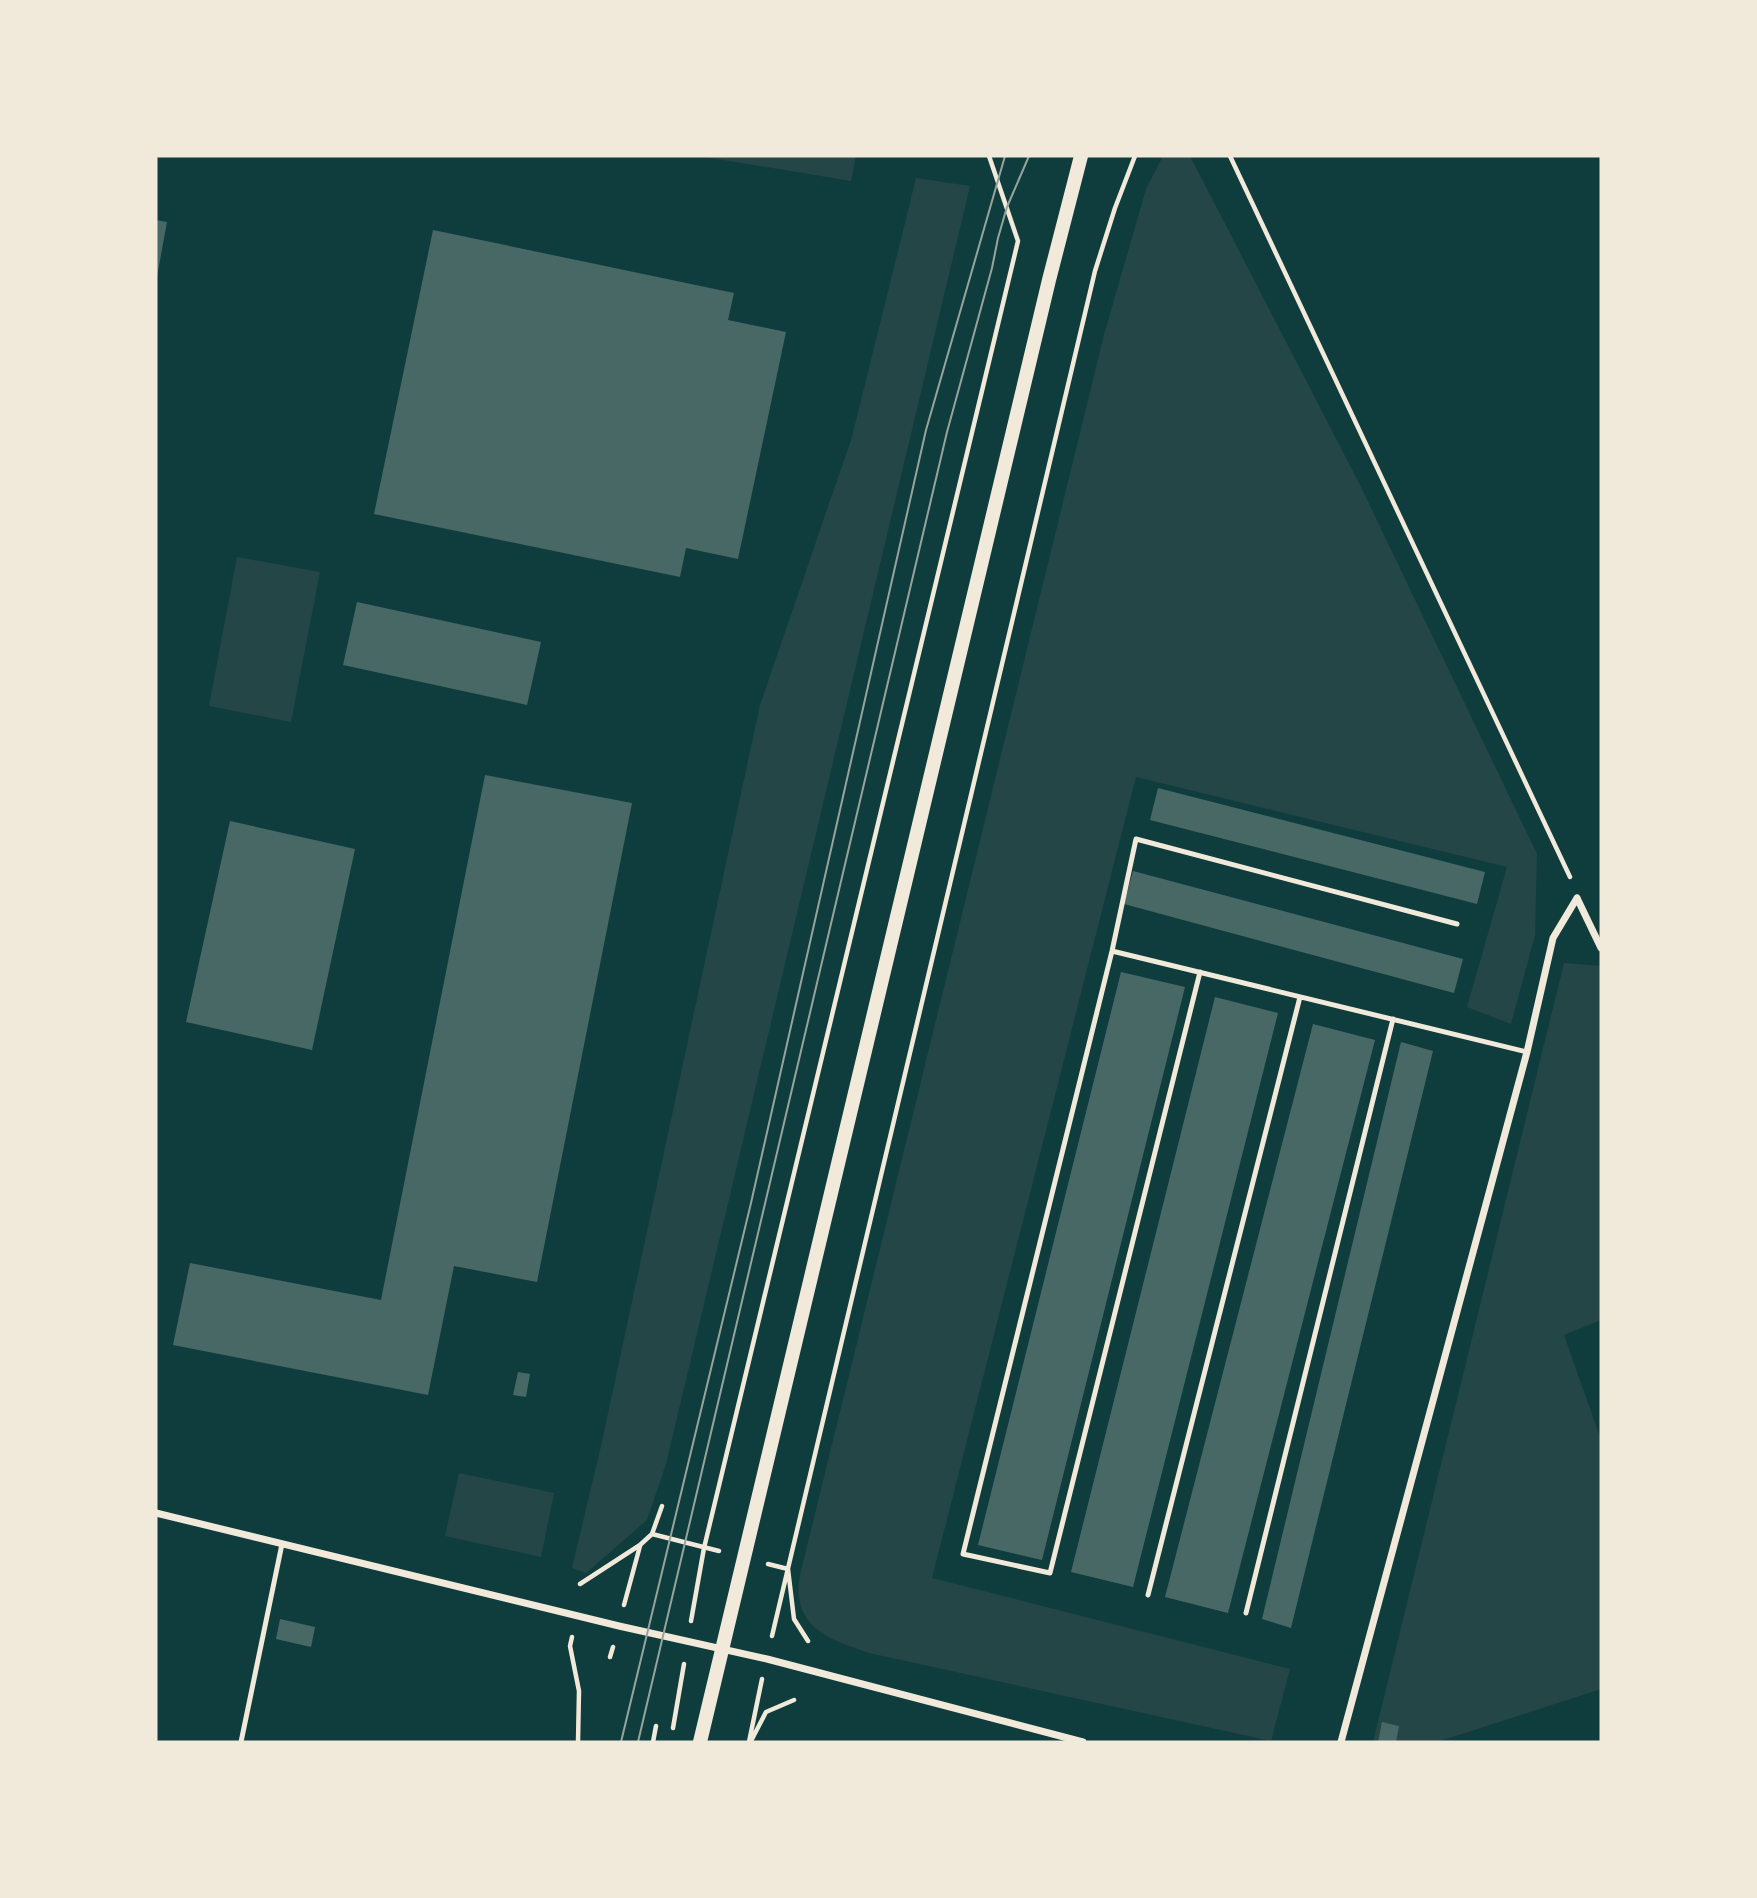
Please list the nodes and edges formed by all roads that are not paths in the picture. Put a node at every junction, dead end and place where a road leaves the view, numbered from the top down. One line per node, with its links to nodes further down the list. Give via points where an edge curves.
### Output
1 (1081, 156): 13 (main road)
2 (1457, 924): 4 (lane, via 1136,839)
3 (1601, 948): 8 (street, via 1577,898 1553,938)
4 (1112, 951): 5 (lane); 5 (lane, via 963,1554 1050,1573)
5 (1200, 972): 6 (lane)
6 (1300, 997): 7 (lane); 11 (lane)
7 (1393, 1019): 8 (lane); 12 (lane)
8 (1527, 1052): 17 (street)
9 (156, 1513): 10 (street)
10 (282, 1544): 13 (street); 14 (lane)
11 (1148, 1595)
12 (1247, 1613)
13 (722, 1649): 15 (main road); 16 (street)
14 (242, 1742)
15 (700, 1742)
16 (1083, 1742)
17 (1341, 1742)

